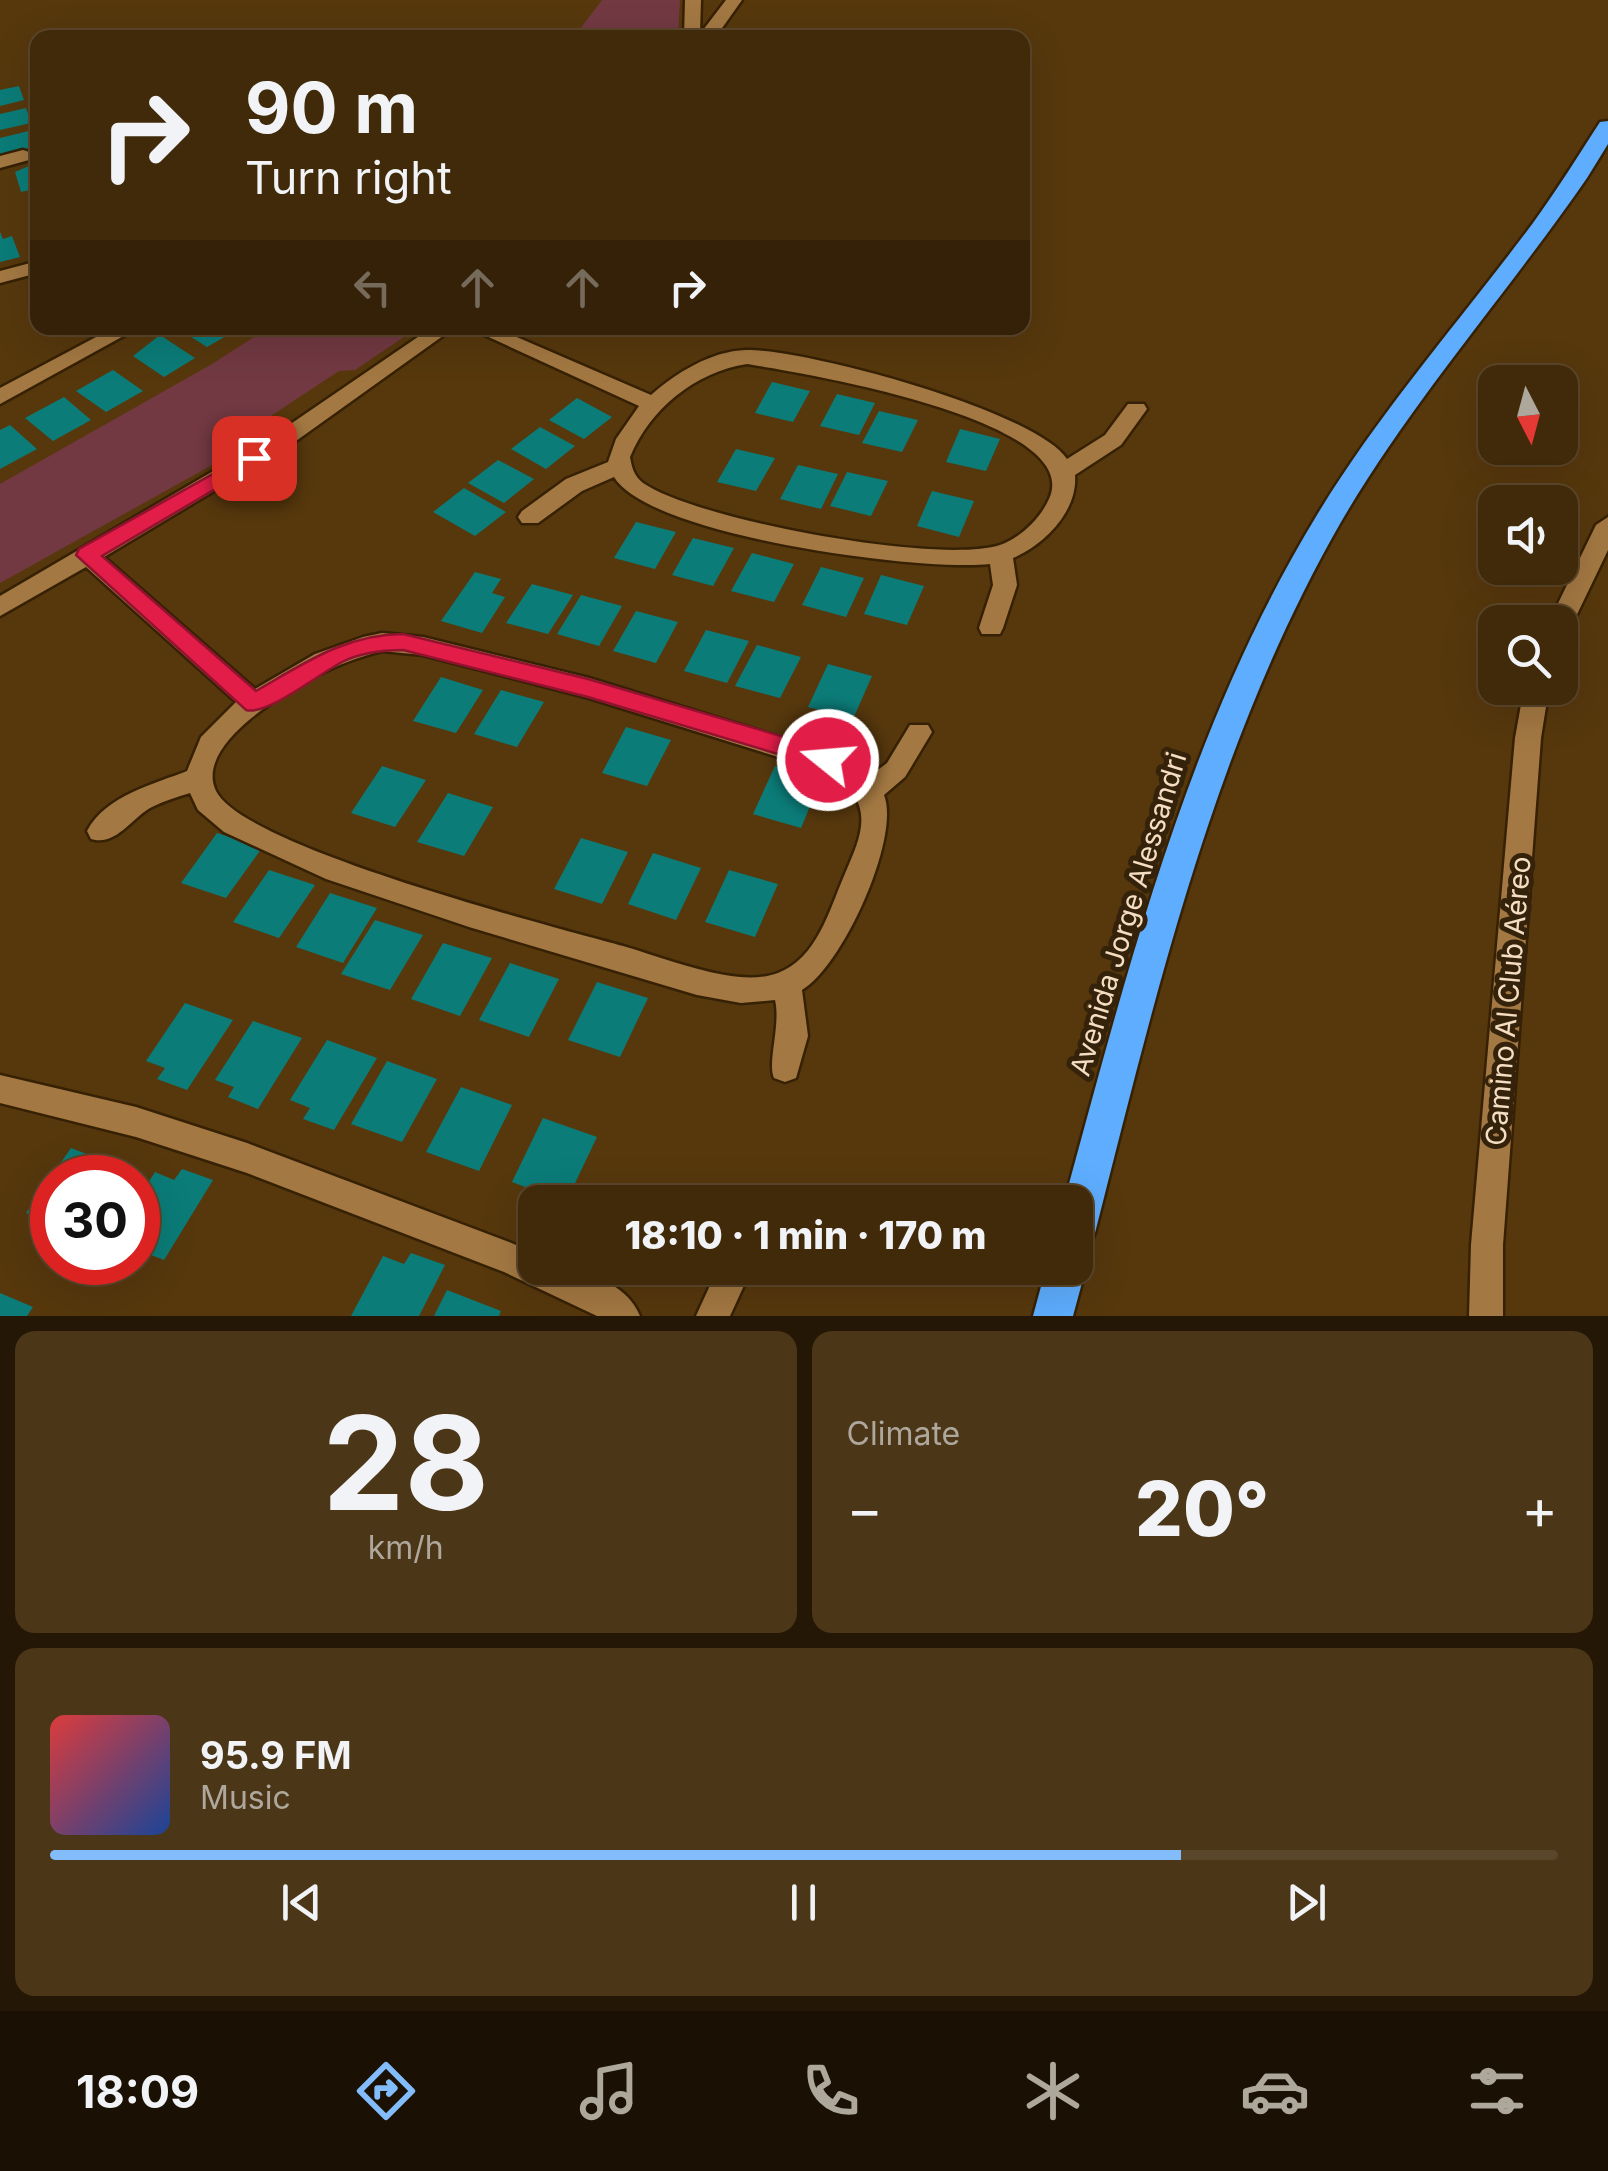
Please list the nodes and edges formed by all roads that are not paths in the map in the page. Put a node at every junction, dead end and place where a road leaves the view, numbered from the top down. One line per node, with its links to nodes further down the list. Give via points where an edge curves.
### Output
1 (693, 0): 3 (street)
2 (734, 0): 4 (street)
3 (692, 30)
4 (712, 30)
5 (1608, 127): 34 (highway, Avenida Jorge Alessandri, via 1378,441 1263,641 1193,811)
6 (23, 156): 7 (street)
7 (0, 162)
8 (30, 268): 9 (street)
9 (0, 277)
10 (115, 335): 13 (street)
11 (434, 335): 21 (street, via 281,440)
12 (494, 335): 14 (street)
13 (0, 397)
14 (656, 406): 16 (street, via 622,448); 17 (street, via 714,363 747,357 795,364 994,422 1040,443)
15 (1136, 409): 17 (street, via 1114,440)
16 (620, 466): 18 (street, via 574,485); 20 (street, via 635,489 664,503 748,526 916,556)
17 (1063, 472): 20 (street, via 1062,497 1050,518)
18 (530, 517)
19 (1608, 526): 22 (street)
20 (1001, 554): 24 (street, via 1005,585)
21 (87, 555): 23 (street); 25 (street)
22 (1569, 605)
23 (0, 608)
24 (991, 628)
25 (254, 703): 28 (street, via 215,737); 29 (street, via 338,654 403,642 588,688 828,760)
26 (1533, 705): 40 (street, Camino Al Club Aéreo)
27 (918, 732): 29 (street, via 896,770)
28 (200, 778): 30 (street, via 140,800); 31 (street, via 217,813 337,870 488,922 722,987)
29 (870, 791): 31 (street, via 872,841 832,936 813,965)
30 (100, 831)
31 (785, 984): 32 (street, via 795,1019)
32 (785, 1068)
33 (0, 1089): 37 (street, via 136,1122 329,1188 602,1298)
34 (1088, 1185)
35 (727, 1285): 38 (street)
36 (1061, 1285): 39 (highway)
37 (623, 1316)
38 (713, 1316)
39 (1053, 1316)
40 (1486, 1316)

